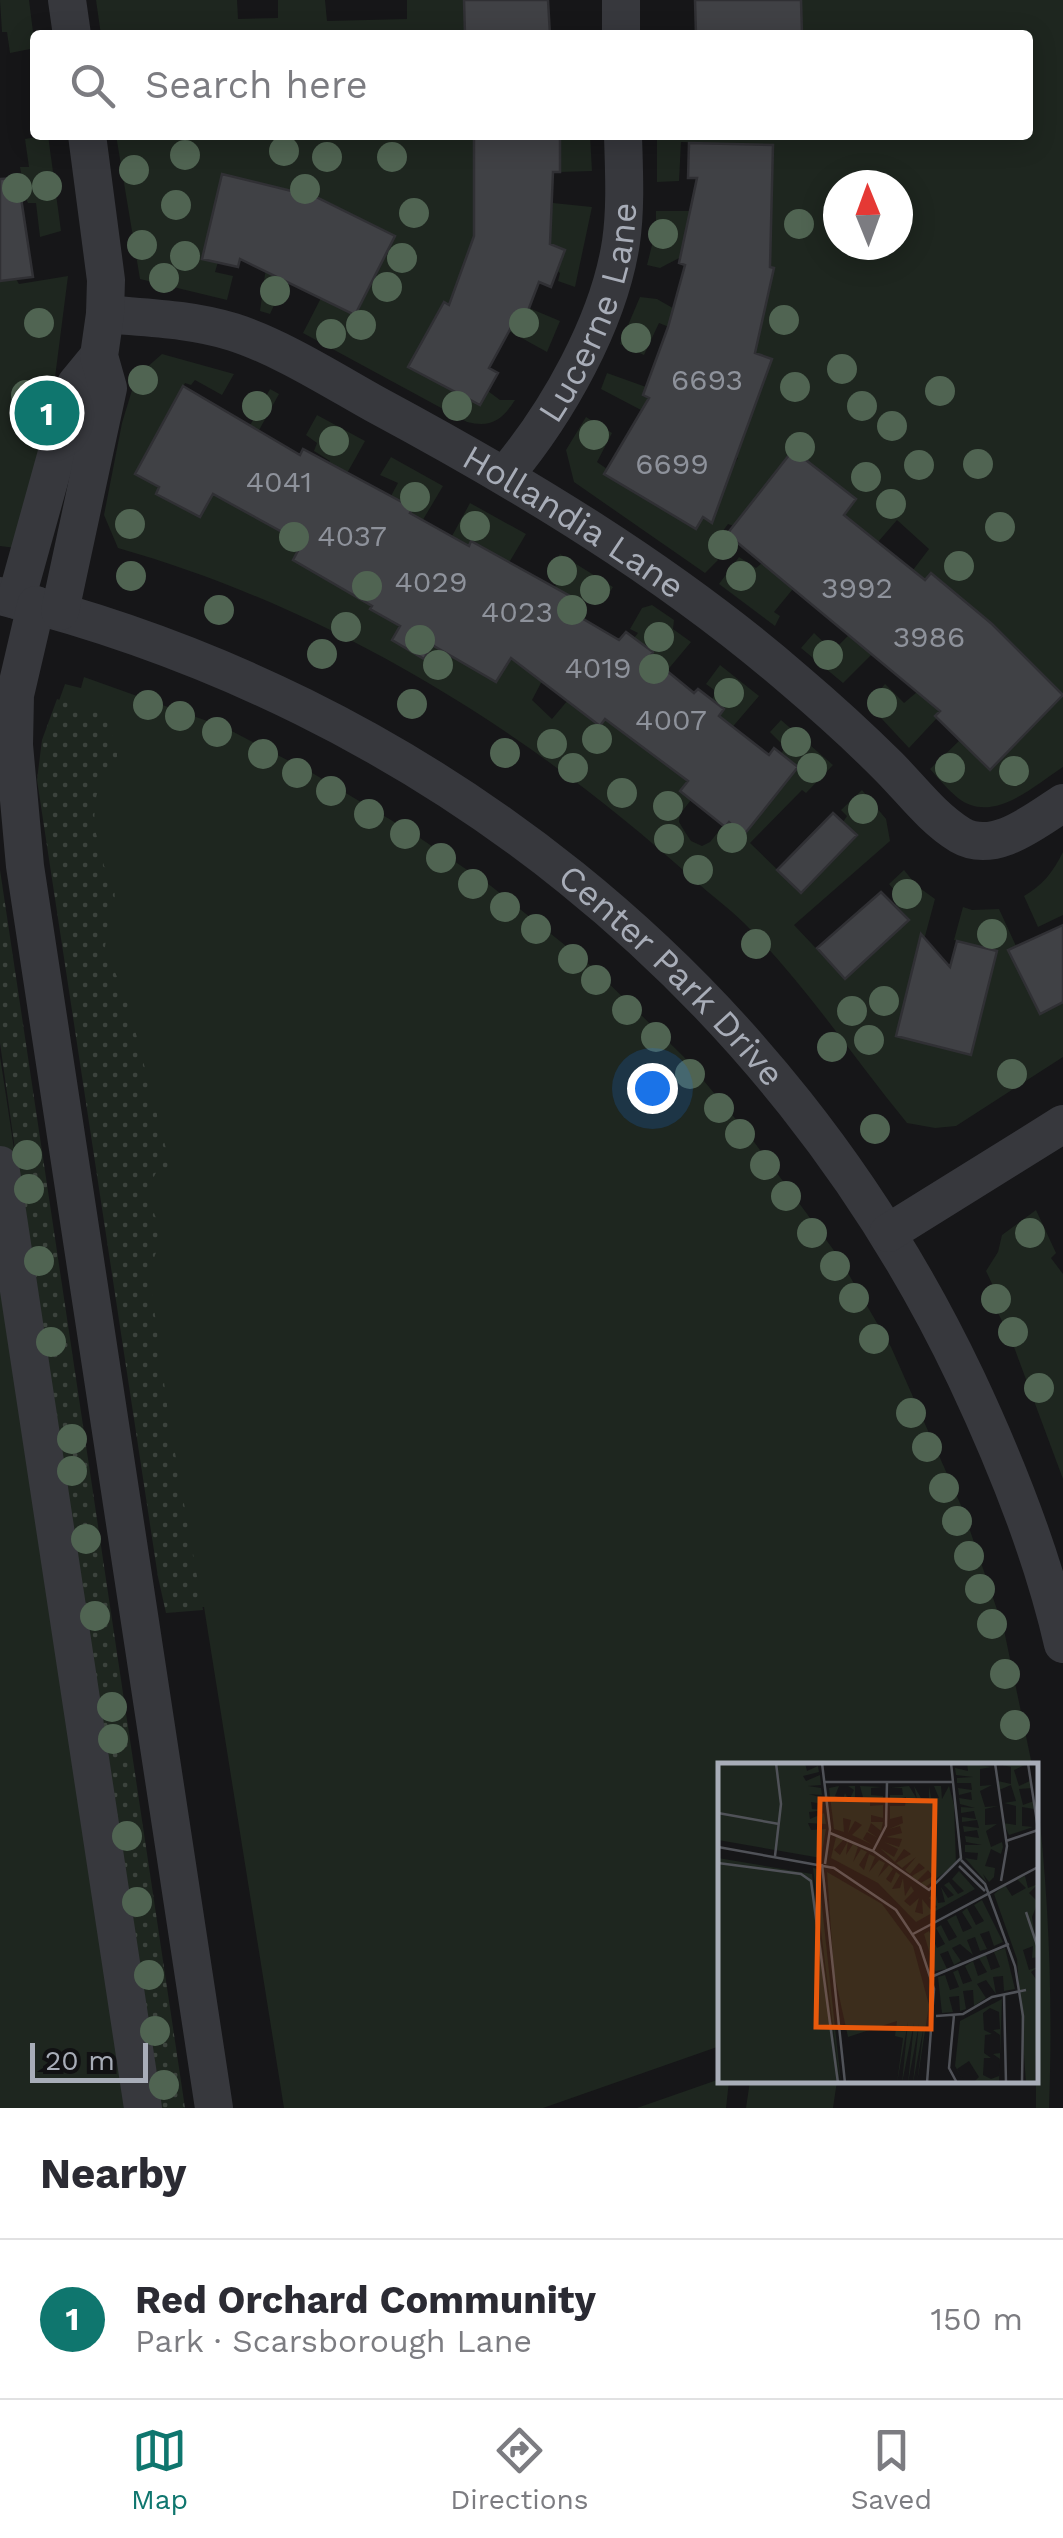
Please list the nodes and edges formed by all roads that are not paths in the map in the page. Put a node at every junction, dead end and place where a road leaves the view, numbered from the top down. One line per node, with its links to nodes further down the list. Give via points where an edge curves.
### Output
1 (67, 0): 3 (street)
2 (621, 0): 4 (street)
3 (71, 30)
4 (622, 30)
5 (88, 140): 7 (street)
6 (624, 140): 8 (street, Lucerne Lane, via 620,246 599,317 532,442)
7 (106, 314): 8 (street, Hollandia Lane, via 186,320 236,333); 9 (street, via 99,356 108,388)
8 (506, 474): 10 (street, Hollandia Lane, via 690,598 793,679 962,836 997,839)
9 (28, 603): 13 (street, Center Park Drive, via 148,640 316,711 390,751 532,845 725,1019 816,1129); 16 (street, via 14,746 25,866)
10 (1063, 804)
11 (1063, 1124): 13 (street)
12 (0, 1165): 15 (street)
13 (888, 1233): 14 (street, Center Park Drive, via 983,1414)
14 (1062, 1630)
15 (143, 2108)
16 (214, 2108)

